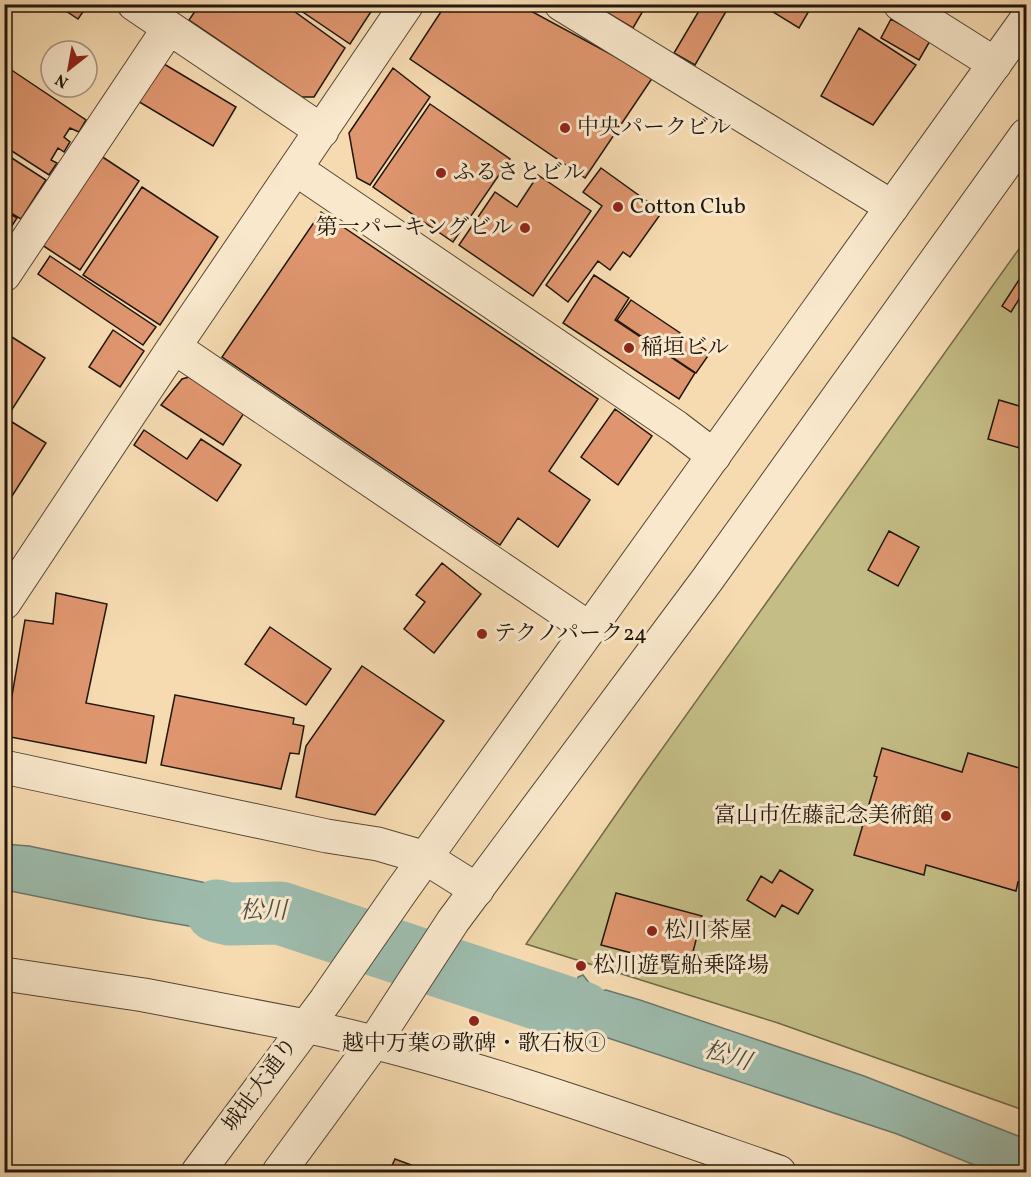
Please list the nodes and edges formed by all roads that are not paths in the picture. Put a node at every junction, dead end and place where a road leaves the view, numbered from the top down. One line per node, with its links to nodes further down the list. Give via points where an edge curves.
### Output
1 (134, 4): 6 (street)
2 (407, 4): 8 (street)
3 (561, 4): 11 (street)
4 (900, 4): 7 (street)
5 (1026, 20): 7 (street, 城址大通り)
6 (169, 28): 8 (street); 12 (street)
7 (995, 64): 11 (street, 城址大通り)
8 (322, 131): 10 (street)
9 (1026, 135): 19 (street, via 707,580)
10 (296, 169): 13 (street); 14 (street)
11 (892, 207): 14 (street, 城址大通り)
12 (4, 275)
13 (174, 347): 15 (street); 16 (street)
14 (714, 456): 16 (street, 城址大通り)
15 (4, 603)
16 (590, 629): 18 (street, 城址大通り)
17 (4, 767): 18 (street, via 378,844)
18 (426, 858): 19 (street); 21 (street, 城址大通り)
19 (477, 890): 22 (street)
20 (4, 974): 21 (street, via 144,995)
21 (305, 1026): 22 (street); 23 (street, 城址大通り)
22 (375, 1041): 24 (street); 25 (street, via 502,1079)
23 (198, 1173)
24 (279, 1173)
25 (779, 1173)

